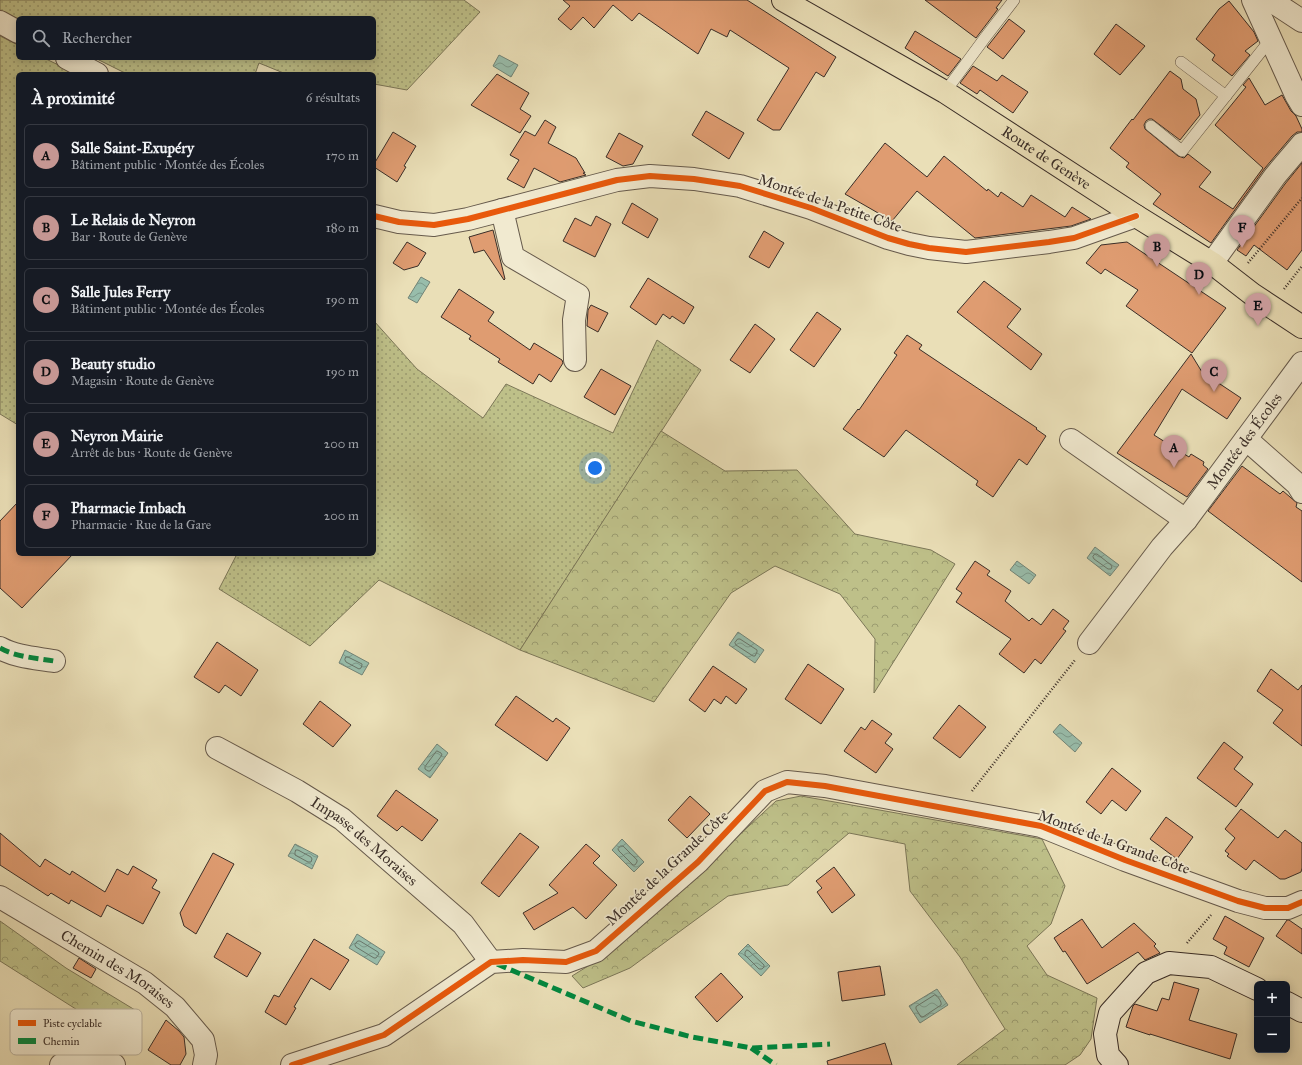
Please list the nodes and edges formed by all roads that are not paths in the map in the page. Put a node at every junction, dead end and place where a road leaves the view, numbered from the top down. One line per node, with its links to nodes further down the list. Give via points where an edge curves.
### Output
1 (783, 0): 12 (main road, Route de Genève)
2 (1014, 0): 12 (lane)
3 (1253, 0): 8 (street)
4 (1270, 0): 5 (street)
5 (1302, 21)
6 (0, 22): 7 (street)
7 (16, 31)
8 (1271, 39): 13 (lane); 14 (street)
9 (71, 60): 11 (street)
10 (1181, 62): 13 (lane)
11 (93, 72)
12 (945, 92): 19 (main road, Route de Genève)
13 (1226, 96): 15 (lane, via 1182,151)
14 (1302, 105)
15 (1151, 126)
16 (1302, 144): 20 (street, via 1275,176)
17 (502, 210): 18 (street, Montée de la Petite Côte, via 468,220 434,225 399,222); 19 (street, Montée de la Petite Côte, via 617,180 650,176 694,179 740,186 909,244 966,252 1074,238); 22 (street, via 513,257 578,295 574,320)
18 (376, 216)
19 (1136, 216): 20 (main road, Route de Genève)
20 (1212, 263): 21 (main road, Route de Genève, via 1252,294)
21 (1302, 327)
22 (575, 360)
23 (1302, 363): 24 (street, Montée des Écoles)
24 (1246, 439): 26 (street, via 1297,484); 27 (street, Montée des Écoles)
25 (1071, 440): 27 (street)
26 (1302, 492)
27 (1186, 520): 28 (street, Montée des Écoles, via 1162,547)
28 (1089, 643)
29 (0, 648): 30 (street, via 30,658)
30 (54, 661)
31 (217, 748): 34 (street, Impasse des Moraises, via 297,791 342,819 463,924)
32 (0, 897): 40 (street, Chemin des Moraises, via 145,982 175,1007 203,1040 206,1055)
33 (1302, 902): 34 (street, Montée de la Grande Côte, via 1288,908 1265,908 1238,901 1041,826 825,786 787,782 765,791 698,862 596,951 566,962)
34 (491, 962): 41 (street, via 384,1036)
35 (1254, 988): 42 (street, via 1211,967 1169,963 1146,973 1110,1013 1106,1034 1108,1055)
36 (1290, 1005): 37 (street)
37 (1302, 1011)
38 (61, 1065): 39 (street, via 98,1061)
39 (114, 1065)
40 (204, 1065)
41 (292, 1065)
42 (1117, 1065)

